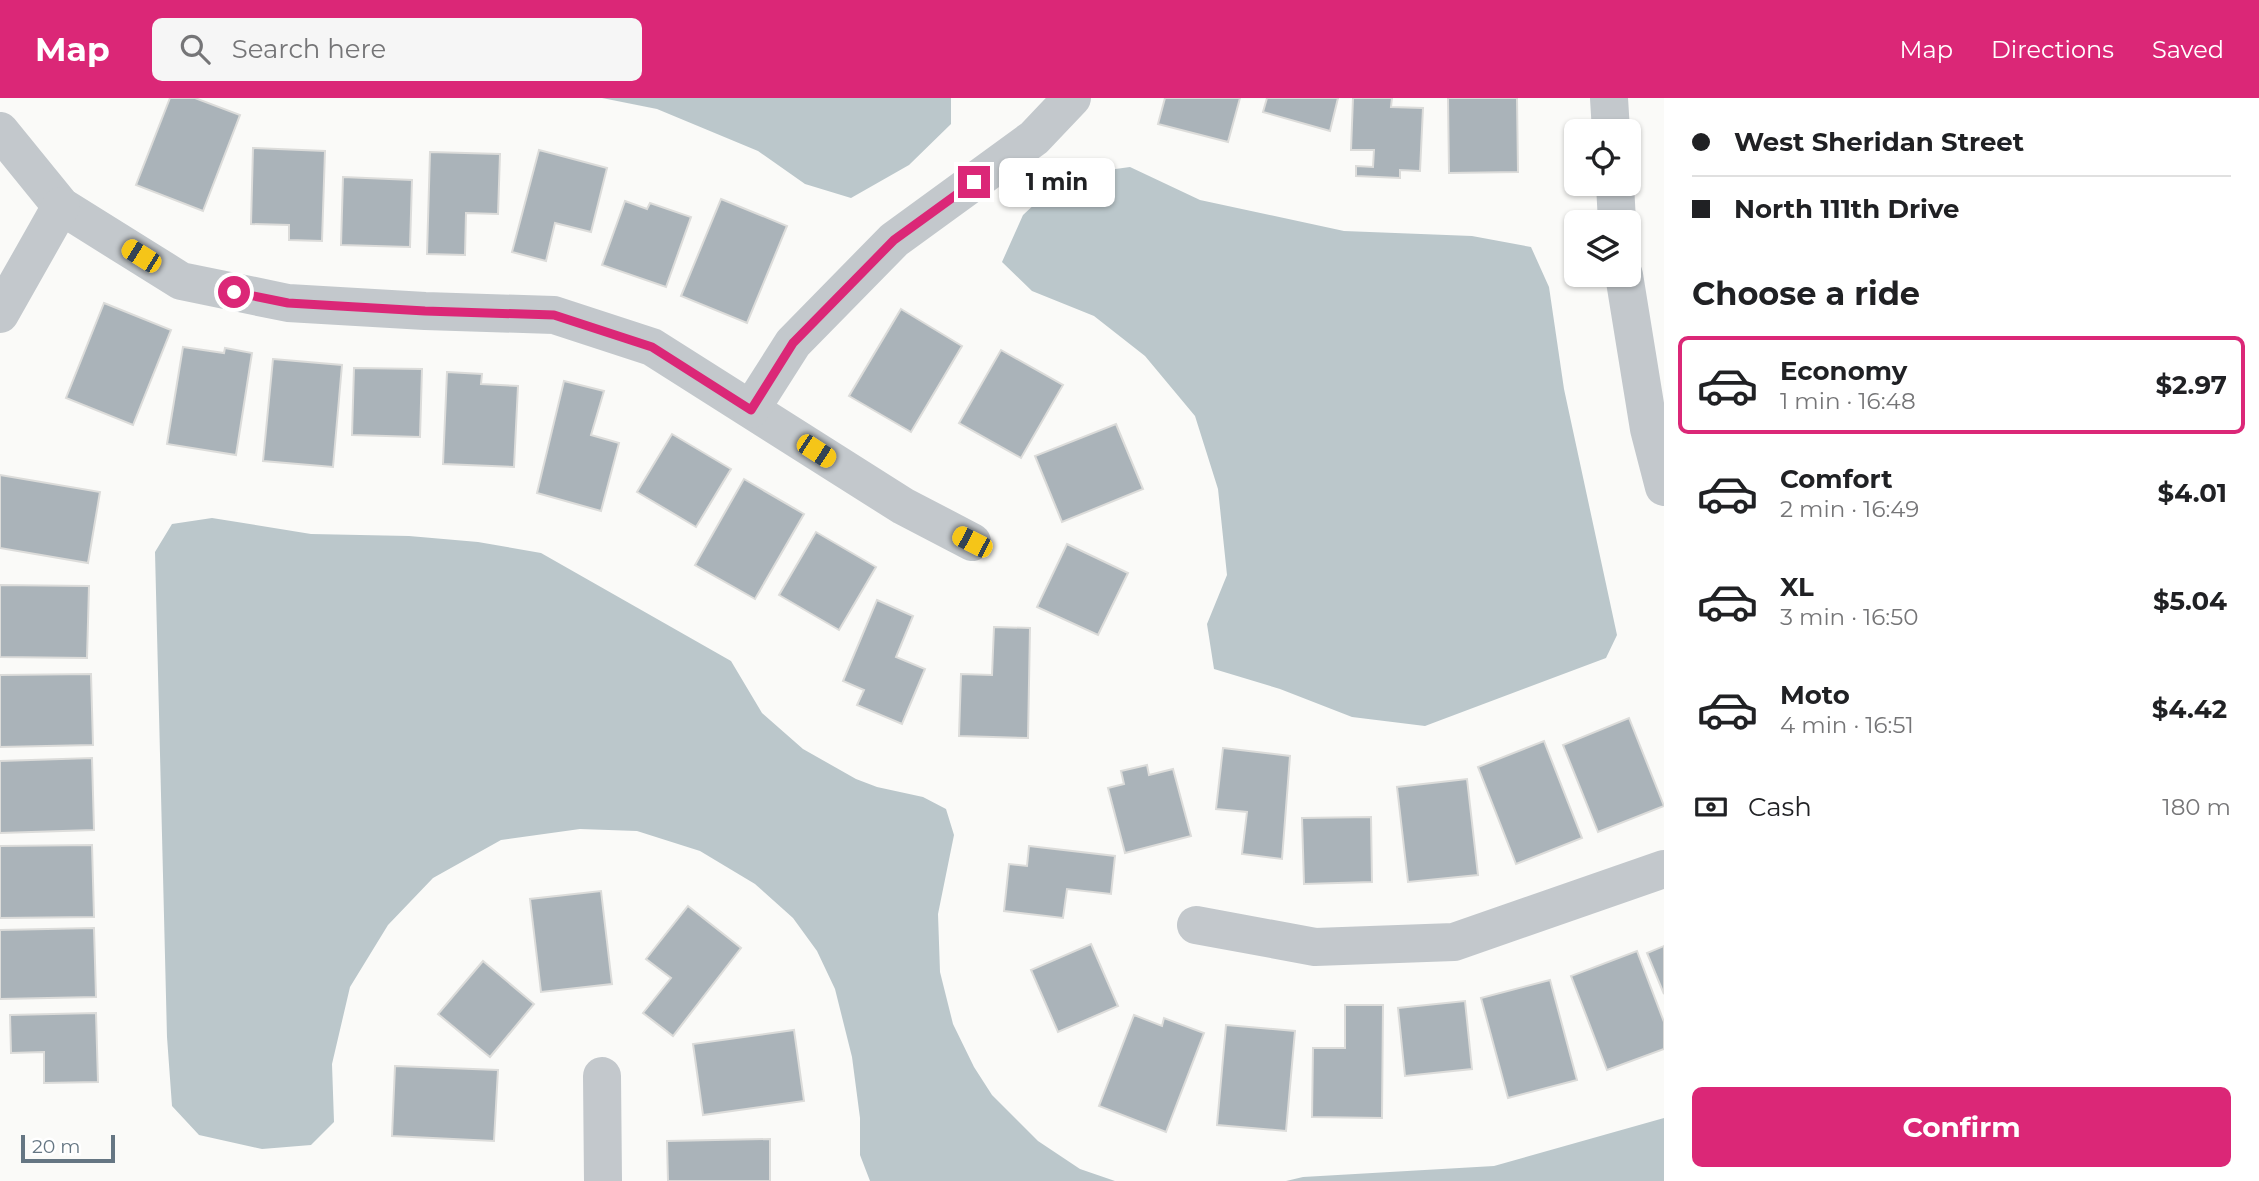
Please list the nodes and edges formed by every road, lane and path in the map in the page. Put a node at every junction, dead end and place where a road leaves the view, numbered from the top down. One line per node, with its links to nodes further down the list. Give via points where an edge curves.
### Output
1 (1072, 98): 8 (street, via 1034,138 894,240 793,343)
2 (1609, 98): 3 (street)
3 (1610, 119)
4 (0, 131): 5 (street)
5 (61, 206): 7 (street); 8 (street, via 181,281 288,303 554,315 652,347)
6 (1627, 287): 9 (street)
7 (0, 314)
8 (751, 410): 11 (street, via 903,506)
9 (1656, 427): 10 (street)
10 (1664, 488)
11 (972, 542)
12 (1664, 869): 13 (street, via 1454,942 1315,947)
13 (1196, 925)
14 (602, 1076): 15 (street)
15 (603, 1181)

